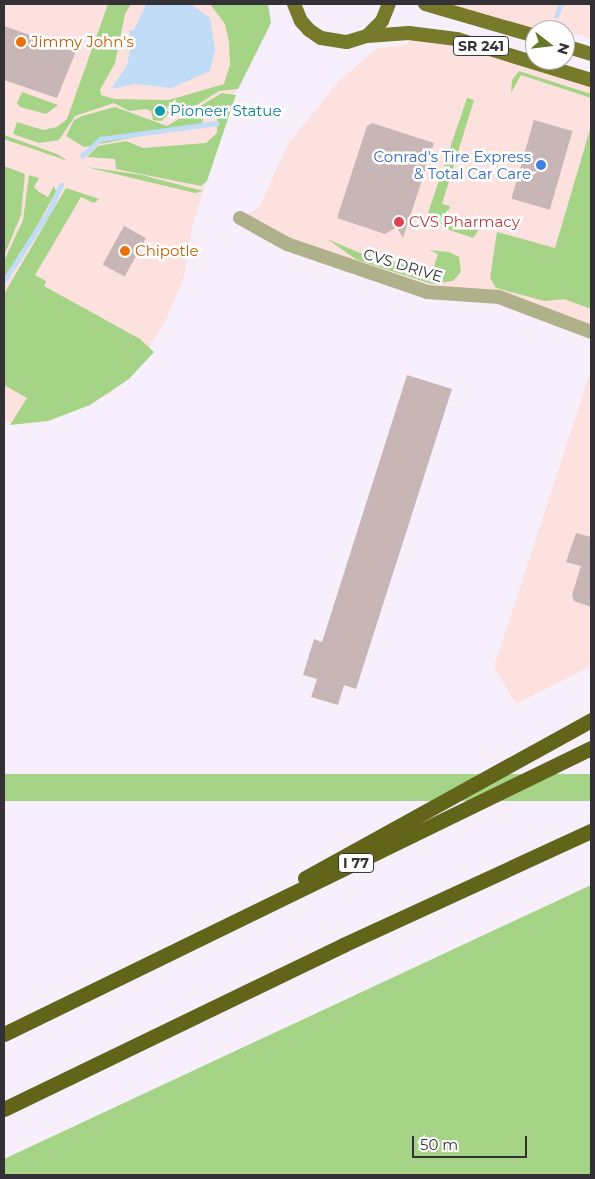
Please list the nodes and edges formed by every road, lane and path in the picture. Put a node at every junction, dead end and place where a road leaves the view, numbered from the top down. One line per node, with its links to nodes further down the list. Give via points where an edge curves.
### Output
1 (294, 4): 5 (main road, via 300,21 321,38 347,42)
2 (390, 4): 5 (main road, via 382,21)
3 (425, 4): 4 (main road, SR 241)
4 (525, 33)
5 (367, 36): 8 (main road, SR 241, via 409,32 457,39)
6 (575, 49): 7 (main road)
7 (591, 54)
8 (591, 80)
9 (240, 218): 10 (street, CVS DRIVE, via 287,244 427,292 499,297)
10 (591, 332)
11 (591, 720): 14 (highway)
12 (591, 748): 14 (highway, I 77)
13 (591, 832): 16 (highway, via 343,945)
14 (122, 979): 15 (highway, I 77)
15 (4, 1034)
16 (4, 1109)

